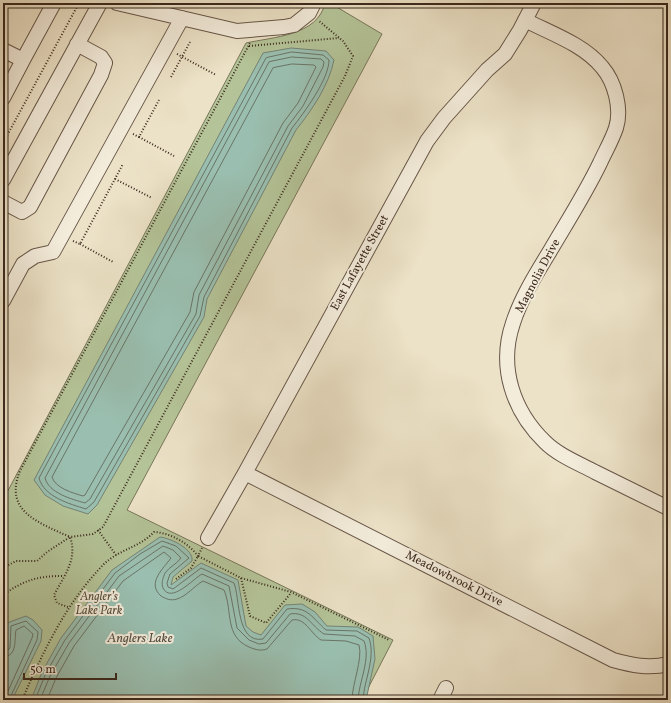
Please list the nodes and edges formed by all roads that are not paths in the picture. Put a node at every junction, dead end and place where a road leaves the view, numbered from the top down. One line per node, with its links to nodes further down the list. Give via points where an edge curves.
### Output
1 (54, 3): 10 (street)
2 (100, 3): 8 (street)
3 (117, 3): 6 (street)
4 (534, 3): 7 (street, East Lafayette Street)
5 (312, 8): 6 (street, via 294,24 251,30 237,31)
6 (182, 18): 14 (street, via 53,252 35,256 24,264)
7 (525, 20): 15 (street, East Lafayette Street, via 505,54 487,70 427,141); 16 (street, Magnolia Drive, via 573,44 602,66 616,94 618,111 617,126 610,142 590,182 534,278 512,324 507,359 512,395 526,422 546,443 572,460)
8 (77, 44): 12 (street); 13 (street, via 101,57 105,63 101,75 30,206 22,212)
9 (3, 50): 10 (street)
10 (24, 60): 11 (street)
11 (3, 98)
12 (3, 180)
13 (3, 202)
14 (3, 301)
15 (245, 473): 17 (street, East Lafayette Street); 18 (street, Meadowbrook Drive, via 613,660 640,666 657,667)
16 (668, 508)
17 (208, 538)
18 (668, 664)

